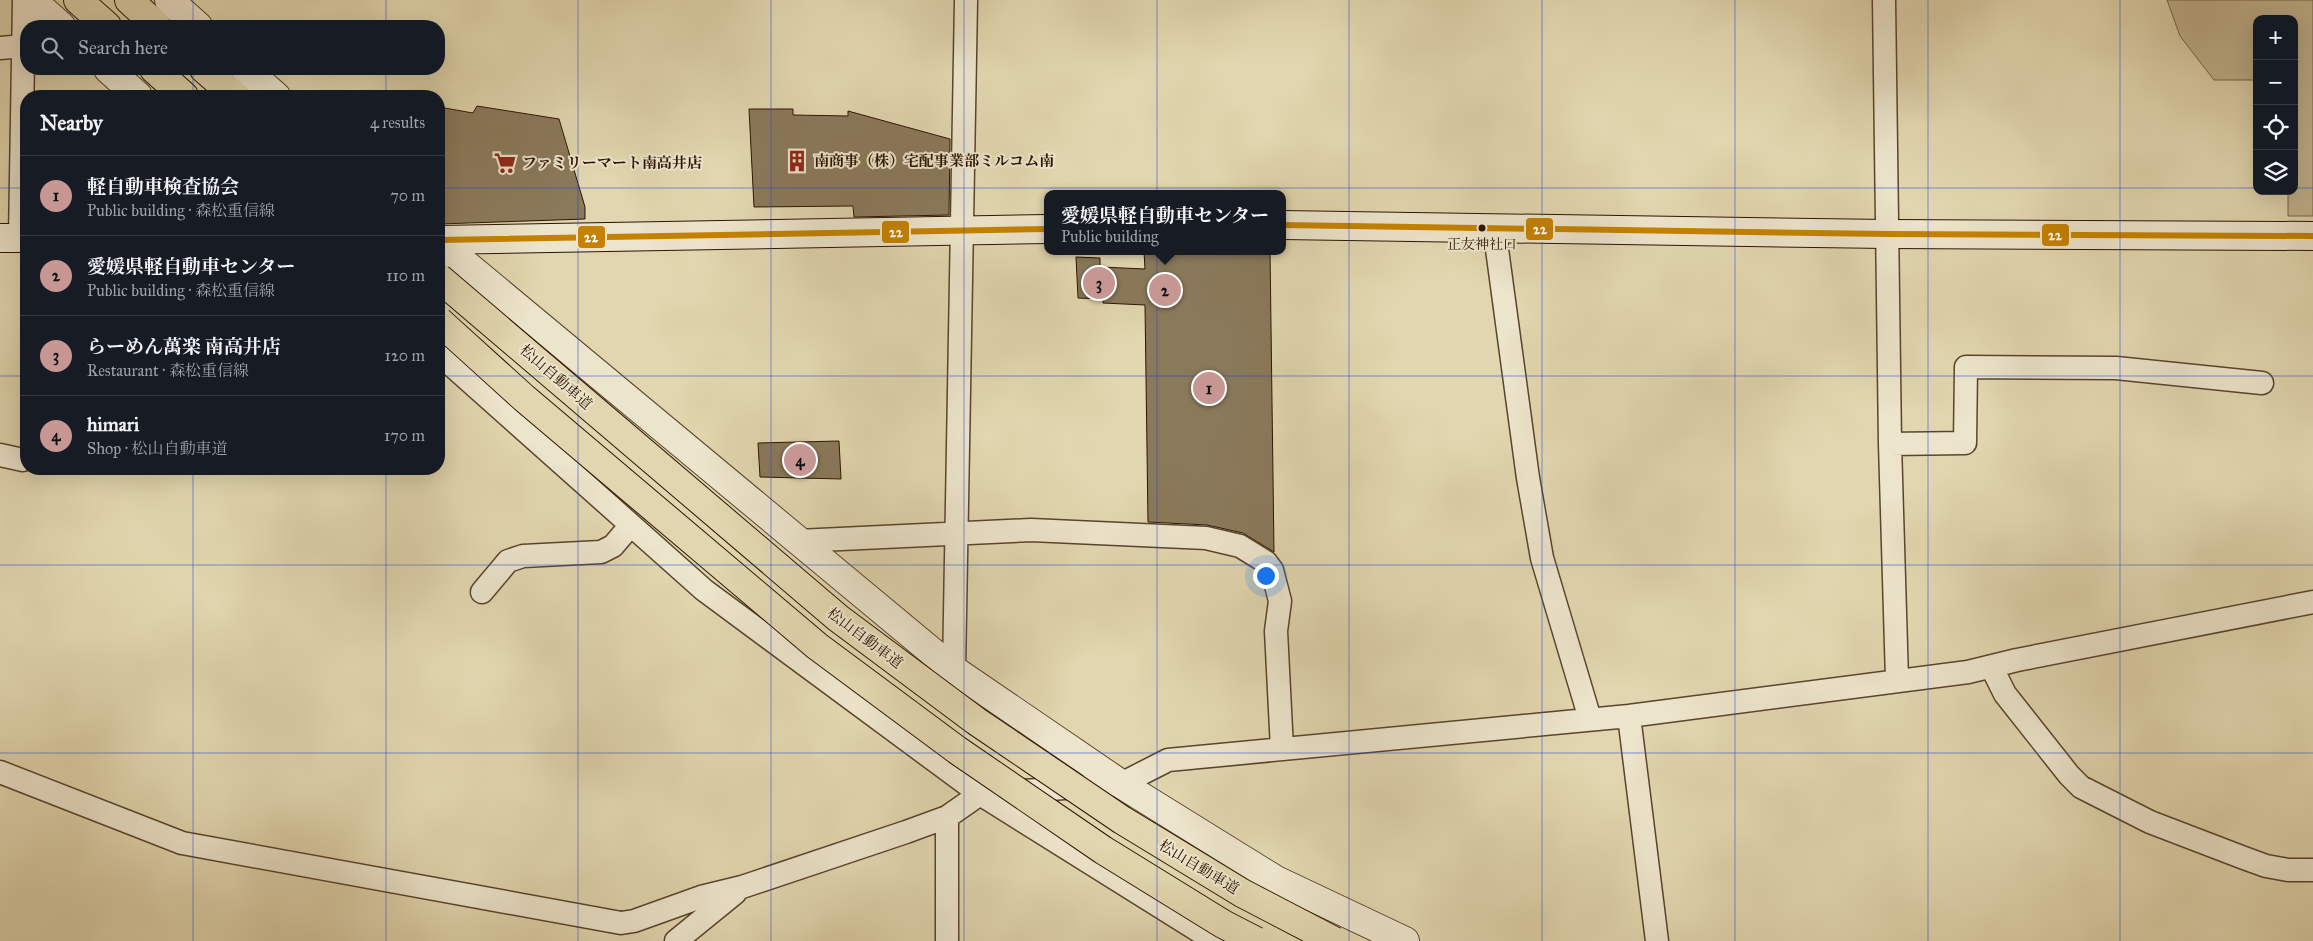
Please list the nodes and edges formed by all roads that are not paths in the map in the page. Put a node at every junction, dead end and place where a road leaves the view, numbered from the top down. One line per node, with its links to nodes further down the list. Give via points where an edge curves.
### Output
1 (24, 0): 8 (street)
2 (32, 0): 9 (main road)
3 (78, 0): 10 (highway)
4 (129, 0): 11 (highway)
5 (168, 0): 12 (main road)
6 (966, 0): 29 (street)
7 (1884, 0): 30 (street)
8 (24, 20)
9 (54, 20)
10 (100, 20)
11 (151, 20)
12 (191, 20)
13 (20, 46): 14 (street)
14 (0, 48)
15 (23, 75): 20 (street)
16 (115, 75): 21 (main road)
17 (161, 75): 22 (highway)
18 (211, 75): 23 (highway)
19 (252, 75): 24 (main road)
20 (22, 90)
21 (131, 90)
22 (177, 90)
23 (228, 90)
24 (269, 90)
25 (20, 131): 32 (street)
26 (1286, 225): 27 (main road)
27 (1494, 227): 30 (main road); 51 (street, via 1542,558)
28 (1044, 229): 29 (main road)
29 (964, 230): 33 (main road); 43 (street)
30 (1887, 234): 31 (main road); 39 (street)
31 (2313, 236)
32 (15, 238)
33 (445, 241)
34 (445, 246): 44 (main road)
35 (445, 283): 63 (highway, 松山自動車道, bridge, via 838,618 976,721 1122,820 1242,893)
36 (445, 326): 62 (highway, bridge, via 524,398 816,646 957,750 1103,850)
37 (445, 359): 42 (street)
38 (2262, 383): 39 (street, via 2116,368 1966,367 1965,443)
39 (1890, 444): 49 (street)
40 (0, 455): 41 (street)
41 (20, 459)
42 (630, 526): 45 (street, via 613,546 601,552 523,556 508,561); 55 (street, via 704,590)
43 (957, 534): 44 (street); 48 (street); 52 (street, via 1031,530 1206,538 1240,546 1266,562 1272,570 1280,601 1276,631)
44 (798, 541): 48 (main road)
45 (482, 592)
46 (2313, 602): 47 (street, via 2017,660)
47 (1992, 668): 49 (street); 57 (street, via 2005,694 2081,787 2150,822 2244,858 2280,868)
48 (954, 670): 54 (main road)
49 (1897, 680): 50 (street)
50 (1629, 716): 51 (street); 65 (street)
51 (1590, 719): 52 (street)
52 (1282, 749): 54 (street, via 1168,760)
53 (0, 772): 58 (street, via 182,843 621,923 701,897)
54 (1121, 784): 55 (street); 64 (main road, via 1276,880)
55 (980, 794): 56 (street); 61 (street)
56 (947, 818): 58 (street); 60 (street)
57 (2313, 870)
58 (742, 888): 59 (street)
59 (676, 941)
60 (947, 941)
61 (1215, 941)
62 (1256, 941)
63 (1334, 941)
64 (1405, 941)
65 (1657, 941)

